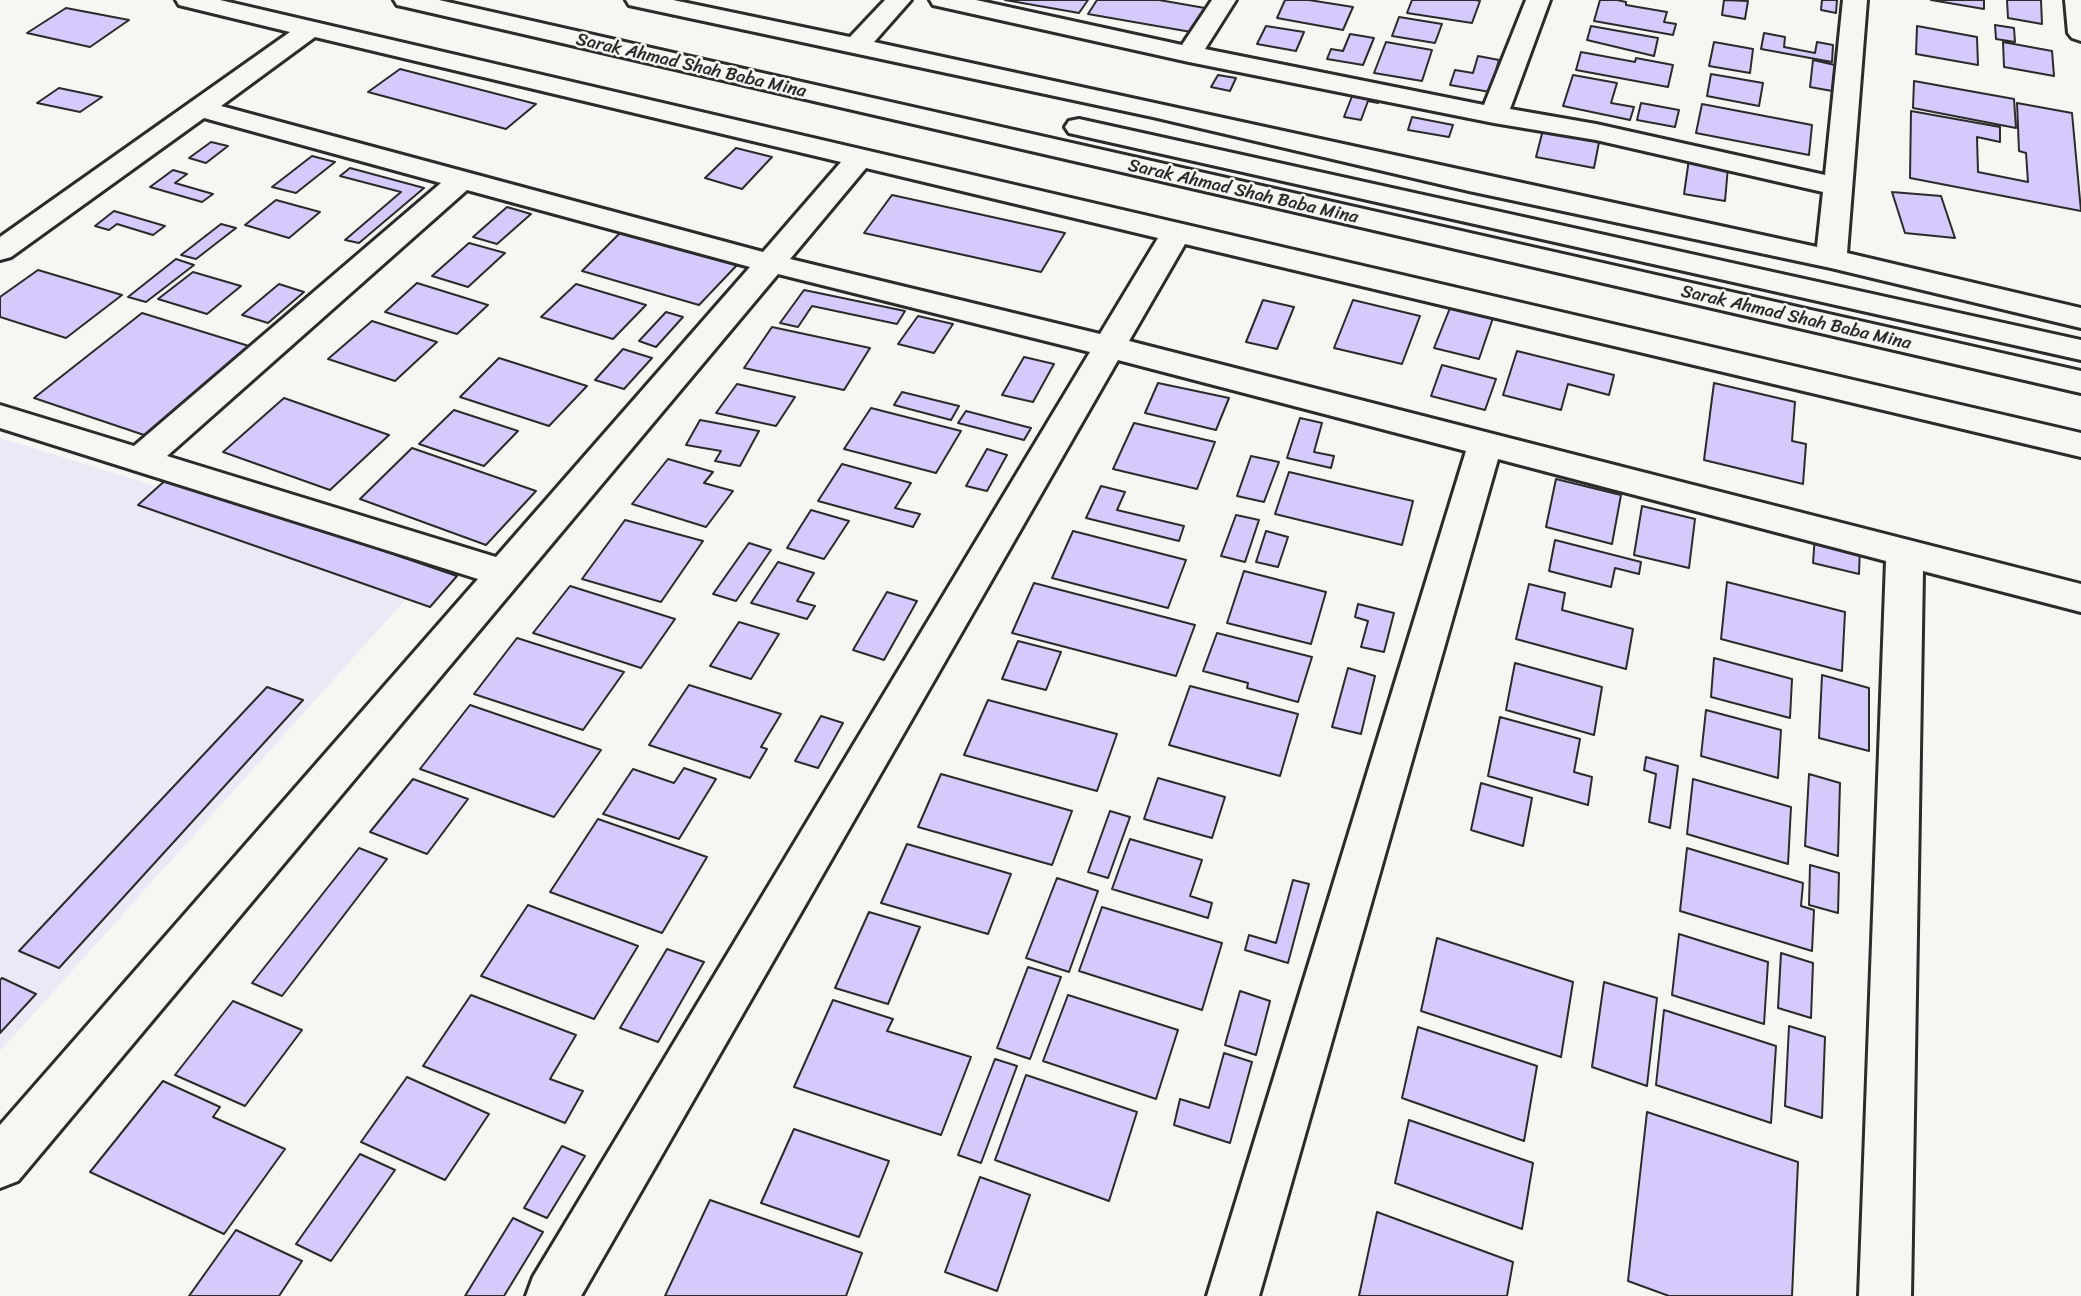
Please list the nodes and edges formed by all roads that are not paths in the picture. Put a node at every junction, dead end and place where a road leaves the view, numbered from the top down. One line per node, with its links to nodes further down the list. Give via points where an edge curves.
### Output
1 (188, 0): 11 (main road)
2 (406, 0): 27 (main road, Sarak Ahmad Shah Baba Mina)
3 (502, 0): 26 (main road)
4 (638, 0): 13 (main road)
5 (899, 0): 13 (main road)
6 (942, 0): 14 (main road)
7 (1224, 0): 14 (main road)
8 (1538, 0): 16 (main road)
9 (1855, 0): 19 (main road)
10 (2077, 0): 12 (main road)
11 (309, 30): 15 (main road); 17 (main road)
12 (2081, 33)
13 (856, 47): 22 (main road)
14 (1189, 54): 16 (main road)
15 (202, 109): 18 (main road); 21 (main road)
16 (1494, 115): 19 (main road, via 1596,132)
17 (861, 157): 20 (main road); 23 (main road)
18 (462, 179): 23 (main road); 31 (main road)
19 (1838, 187): 22 (main road)
20 (1176, 233): 25 (main road); 30 (main road)
21 (0, 251)
22 (1831, 259): 24 (main road)
23 (770, 264): 25 (main road); 33 (main road)
24 (2081, 318)
25 (1110, 347): 29 (main road); 36 (main road)
26 (2081, 350)
27 (2081, 382)
28 (0, 416): 31 (main road)
29 (1485, 445): 32 (main road); 37 (main road)
30 (2081, 445)
31 (141, 459): 33 (main road)
32 (1905, 552): 34 (main road); 38 (main road)
33 (503, 573): 35 (main road)
34 (2081, 598)
35 (0, 1163)
36 (552, 1296)
37 (1233, 1296)
38 (1885, 1296)

